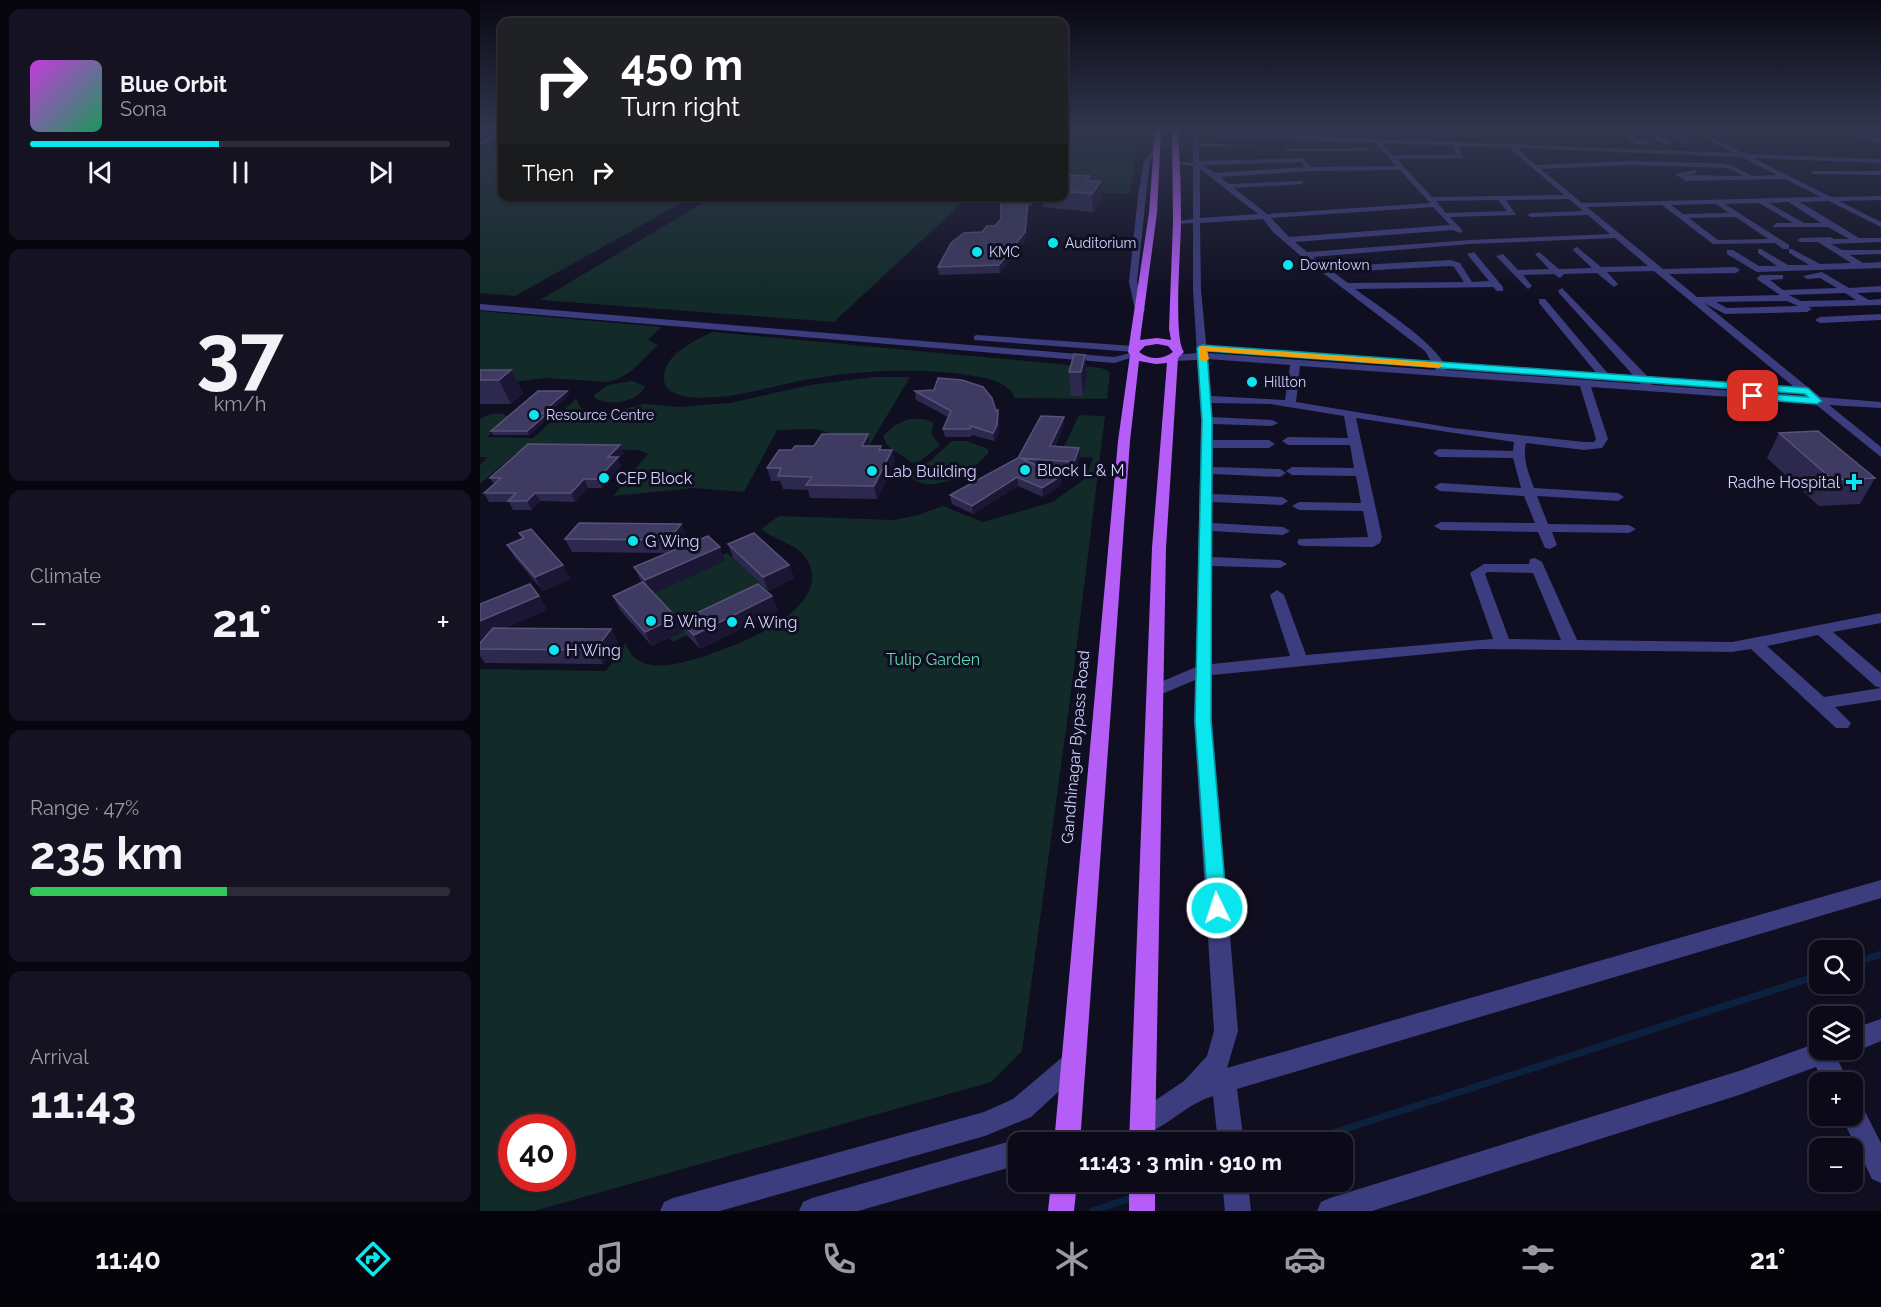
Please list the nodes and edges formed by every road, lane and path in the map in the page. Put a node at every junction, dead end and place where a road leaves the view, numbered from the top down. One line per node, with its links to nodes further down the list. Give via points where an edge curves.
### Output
1 (1228, 186): 40 (street)
2 (1144, 187): 104 (street, via 1133,282)
3 (1155, 187): 104 (main road, Gandhinagar Bypass Road)
4 (1176, 187): 50 (main road)
5 (1197, 187): 45 (street)
6 (1418, 187): 23 (street)
7 (1557, 187): 15 (street)
8 (1740, 187): 12 (street)
9 (1794, 187): 14 (street)
10 (1808, 187): 19 (street)
11 (1810, 187): 19 (street)
12 (1678, 188)
13 (1749, 192): 22 (street)
14 (1811, 195)
15 (1570, 197): 16 (street); 26 (street)
16 (1500, 198): 18 (street); 36 (street, via 1514,213)
17 (1881, 198): 19 (street)
18 (1467, 199): 23 (street); 36 (street)
19 (1834, 199): 20 (street); 49 (street); 54 (street)
20 (1791, 200): 22 (street); 53 (street); 58 (street, via 1821,202)
21 (1716, 201): 22 (street); 24 (street); 39 (street)
22 (1762, 201): 25 (street); 32 (street)
23 (1433, 202): 27 (street); 37 (street)
24 (1662, 202): 26 (street); 42 (street)
25 (1740, 203)
26 (1580, 205): 34 (street)
27 (1408, 207): 28 (street); 35 (street)
28 (1383, 208): 29 (street); 41 (street)
29 (1359, 210): 30 (street); 43 (street)
30 (1333, 212): 33 (street); 44 (street)
31 (1763, 212): 32 (street)
32 (1780, 212): 52 (street)
33 (1308, 213): 40 (street); 47 (street)
34 (1590, 213): 38 (street); 46 (street)
35 (1417, 214)
36 (1482, 214): 37 (street)
37 (1445, 215): 55 (street)
38 (1531, 215)
39 (1737, 215): 42 (street); 62 (street)
40 (1264, 216): 45 (street); 60 (street)
41 (1391, 216)
42 (1680, 216): 64 (street)
43 (1367, 218)
44 (1340, 219)
45 (1198, 220): 50 (street); 115 (street, via 1197,290)
46 (1599, 220): 48 (street); 56 (street)
47 (1316, 221)
48 (1546, 221)
49 (1881, 221)
50 (1177, 222): 114 (main road)
51 (1776, 225): 52 (street)
52 (1802, 225): 53 (street); 59 (street)
53 (1830, 225): 57 (street)
54 (1881, 225)
55 (1456, 227): 60 (street); 63 (street)
56 (1617, 236): 63 (street); 80 (street)
57 (1855, 238): 58 (street); 59 (street)
58 (1881, 238): 70 (street, via 1822,242)
59 (1827, 239): 61 (street)
60 (1288, 240): 71 (street)
61 (1801, 240)
62 (1775, 241): 64 (street); 83 (street)
63 (1470, 242): 71 (street)
64 (1716, 242): 77 (street, via 1754,268)
65 (1577, 249): 79 (street)
66 (1761, 251): 77 (street)
67 (1881, 252): 70 (street)
68 (1471, 254): 88 (street, via 1498,287)
69 (1539, 254): 82 (street)
70 (1840, 254): 75 (street)
71 (1305, 255): 87 (street)
72 (1500, 256): 84 (street)
73 (1373, 264): 76 (street); 78 (street); 86 (street)
74 (1881, 265): 75 (street)
75 (1861, 266): 83 (street)
76 (1425, 268): 86 (street); 88 (street, via 1455,264); 89 (street)
77 (1786, 268): 83 (street)
78 (1340, 269)
79 (1599, 270): 80 (street); 82 (street); 90 (street)
80 (1658, 270): 81 (street); 97 (street)
81 (1736, 270)
82 (1557, 271): 84 (street); 101 (street)
83 (1820, 271): 85 (street); 94 (street); 95 (street, via 1761,278)
84 (1516, 273): 92 (street)
85 (1881, 273)
86 (1383, 274): 87 (street); 91 (street)
87 (1348, 281): 91 (street); 117 (street, via 1429,349)
88 (1469, 283): 89 (street)
89 (1442, 284): 91 (street)
90 (1614, 284)
91 (1397, 285)
92 (1528, 286)
93 (1881, 288): 94 (street)
94 (1847, 290): 95 (street); 100 (street)
95 (1785, 295): 98 (street); 99 (street)
96 (480, 299): 105 (street)
97 (1694, 300): 98 (street); 121 (street)
98 (1707, 300): 99 (street, via 1725,311 1807,310)
99 (1799, 304): 100 (street)
100 (1876, 305)
101 (1577, 306): 111 (street, via 1545,304); 120 (street, via 1607,345)
102 (1836, 306): 107 (street)
103 (480, 307): 109 (street)
104 (1140, 310): 113 (main road, Gandhinagar Bypass Road)
105 (702, 317): 109 (street); 113 (street)
106 (1881, 317): 107 (street)
107 (1855, 318): 108 (street); 110 (street)
108 (1820, 320)
109 (693, 324): 113 (street, via 1114,360)
110 (1873, 330)
111 (1579, 345): 112 (street); 118 (street)
112 (1590, 345)
113 (1134, 352): 114 (main road, via 1152,361); 114 (main road, via 1149,342 1165,341); 173 (main road, Gandhinagar Bypass Road)
114 (1175, 352): 115 (street); 165 (main road, via 1162,475)
115 (1203, 352): 116 (street); 117 (street); 123 (street)
116 (1295, 363): 117 (street); 125 (street)
117 (1441, 370): 118 (street); 119 (street)
118 (1606, 378): 120 (street)
119 (1585, 384): 120 (street); 130 (street, via 1602,439 1598,445)
120 (1646, 384): 121 (street); 124 (street)
121 (1808, 391): 122 (street); 124 (street)
122 (1881, 396)
123 (1205, 399): 125 (street); 128 (street)
124 (1817, 401): 126 (street); 136 (street)
125 (1290, 404): 127 (street)
126 (1881, 405)
127 (1349, 414): 130 (street); 132 (street)
128 (1207, 420): 129 (street); 133 (street)
129 (1272, 423)
130 (1521, 439): 137 (street)
131 (1288, 441): 132 (street)
132 (1355, 442): 139 (street)
133 (1206, 444): 134 (street); 138 (street)
134 (1269, 444)
135 (1438, 453): 137 (street)
136 (1881, 453)
137 (1519, 455): 141 (street)
138 (1206, 470): 139 (street); 143 (street)
139 (1361, 472): 146 (street)
140 (1440, 487): 141 (street)
141 (1529, 491): 142 (street); 149 (street)
142 (1618, 497)
143 (1205, 498): 144 (street); 148 (street)
144 (1281, 501)
145 (1299, 506): 146 (street)
146 (1368, 507): 152 (street, via 1373,543)
147 (1441, 526): 149 (street)
148 (1205, 527): 151 (street); 154 (street)
149 (1544, 529): 150 (street); 153 (street)
150 (1629, 529)
151 (1283, 531)
152 (1304, 542)
153 (1550, 545)
154 (1204, 561): 155 (street); 163 (street)
155 (1280, 564)
156 (1277, 595): 162 (street)
157 (1881, 618): 158 (street)
158 (1821, 630): 159 (street); 164 (street)
159 (1754, 643): 161 (street, via 1732,647); 167 (street)
160 (1503, 644): 161 (street); 161 (street, via 1477,573 1484,568 1536,564); 162 (street)
161 (1571, 645)
162 (1300, 661): 163 (street)
163 (1203, 670): 165 (street); 175 (street, via 1203,721 1226,1031 1217,1063)
164 (1881, 682)
165 (1155, 691): 178 (main road)
166 (1881, 694): 167 (street)
167 (1821, 703): 168 (street)
168 (1842, 723)
169 (1881, 889): 174 (street)
170 (1881, 1029): 171 (street)
171 (1863, 1036)
172 (1809, 1058): 191 (street)
173 (1074, 1062): 177 (main road, Gandhinagar Bypass Road); 186 (street, via 1022,1108 985,1124)
174 (1224, 1081): 175 (street); 180 (street)
175 (1193, 1090): 179 (street)
176 (1859, 1126): 182 (street)
177 (1063, 1132)
178 (1143, 1132)
179 (1147, 1132)
180 (1230, 1132)
181 (1008, 1155): 187 (street)
182 (1881, 1170)
183 (1063, 1192): 188 (main road)
184 (1142, 1192): 189 (main road)
185 (1236, 1192): 190 (street)
186 (673, 1211)
187 (812, 1211)
188 (1061, 1211)
189 (1142, 1211)
190 (1238, 1211)
191 (1330, 1211)

